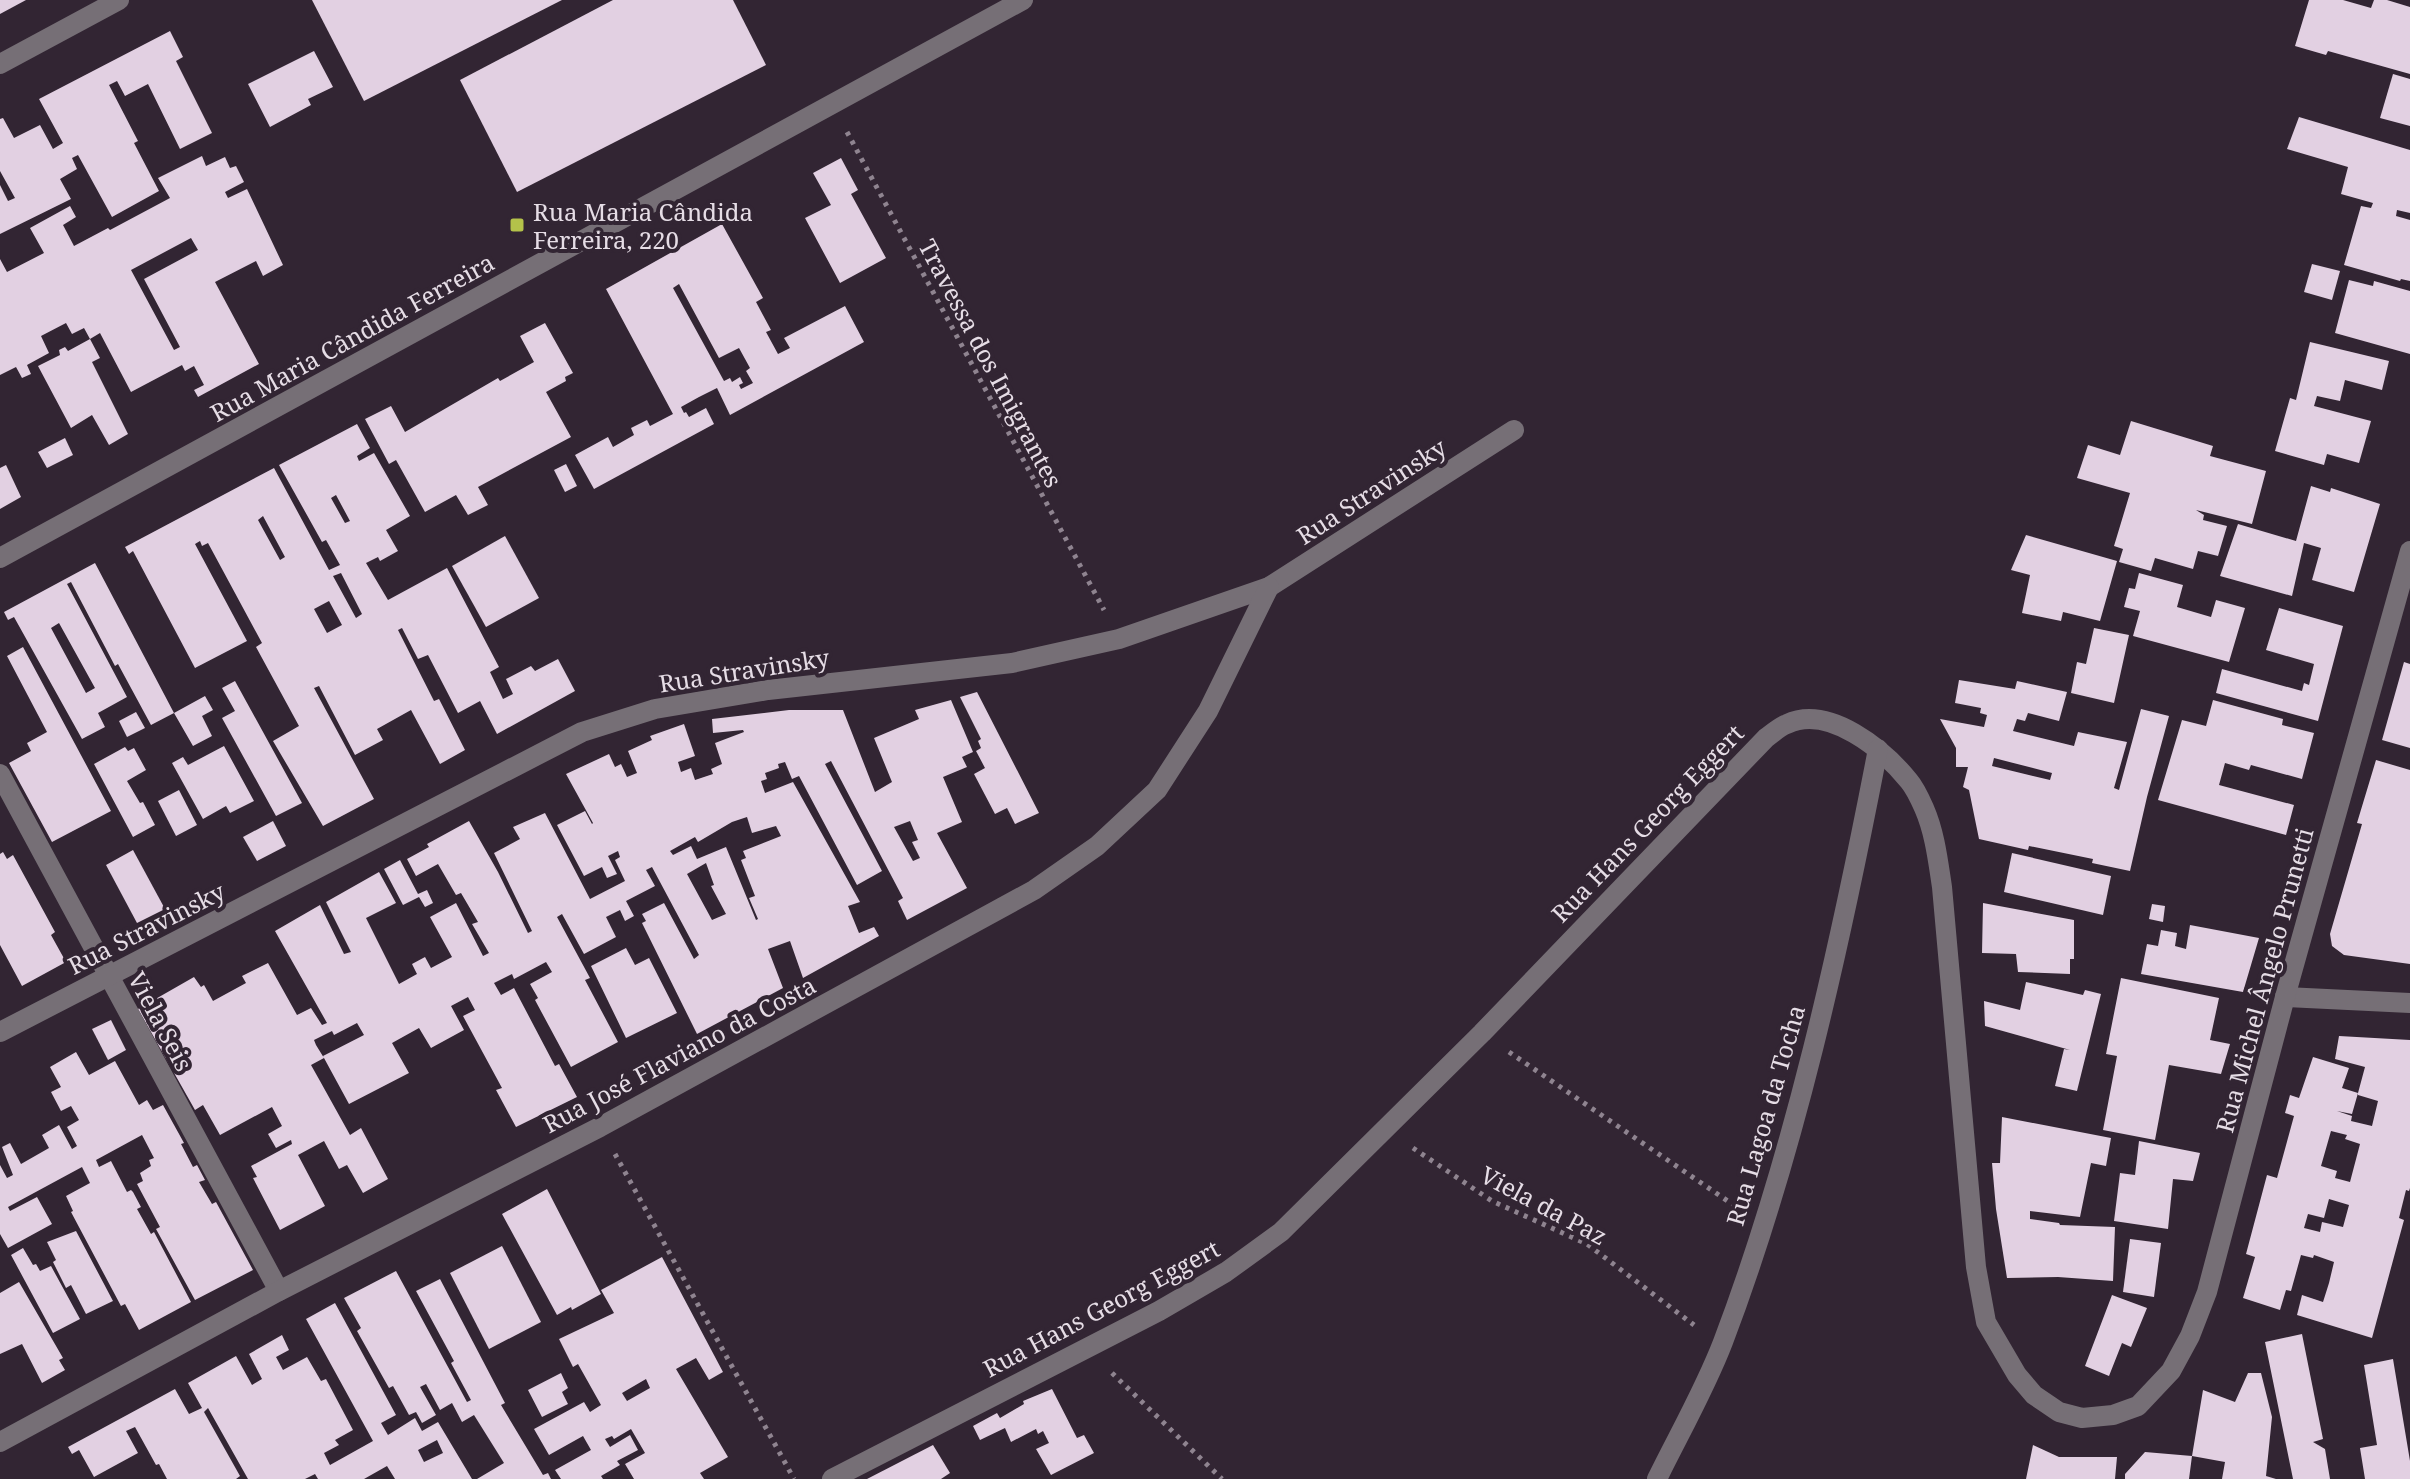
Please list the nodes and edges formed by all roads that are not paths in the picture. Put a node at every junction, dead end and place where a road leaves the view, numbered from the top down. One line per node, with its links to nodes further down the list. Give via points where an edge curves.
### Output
1 (119, 0): 3 (street)
2 (1023, 0): 6 (street, Rua Maria Cândida Ferreira)
3 (0, 64)
4 (1514, 430): 7 (street, Rua Stravinsky)
5 (2410, 551): 11 (street, Rua Michel Ângelo Prunetti)
6 (0, 558)
7 (1269, 587): 10 (street, Rua Stravinsky, via 1119,639 1012,663 768,690 655,709 582,732); 14 (street, Rua José Flaviano da Costa, via 1208,711 1157,790 1097,846 1034,890 600,1127)
8 (1878, 749): 15 (street, Rua Hans Georg Eggert, via 1911,782 1935,842 1976,1267 1986,1322 2017,1375 2059,1412 2082,1418); 17 (street, Rua Hans Georg Eggert, via 1837,724 1813,719 1788,723 1766,738 1482,1033 1281,1232 1159,1311); 18 (street, Rua Lagoa da Tocha, via 1828,985 1763,1225 1721,1346)
9 (0, 774): 10 (street, Viela Seis)
10 (108, 977): 13 (street, Rua Stravinsky); 14 (street, Viela Seis)
11 (2285, 997): 12 (street); 15 (street, Rua Michel Ângelo Prunetti, via 2207,1292 2171,1371)
12 (2410, 1003)
13 (0, 1032)
14 (279, 1291): 16 (street, Rua José Flaviano da Costa)
15 (2138, 1406)
16 (0, 1442)
17 (832, 1479)
18 (1657, 1479)

